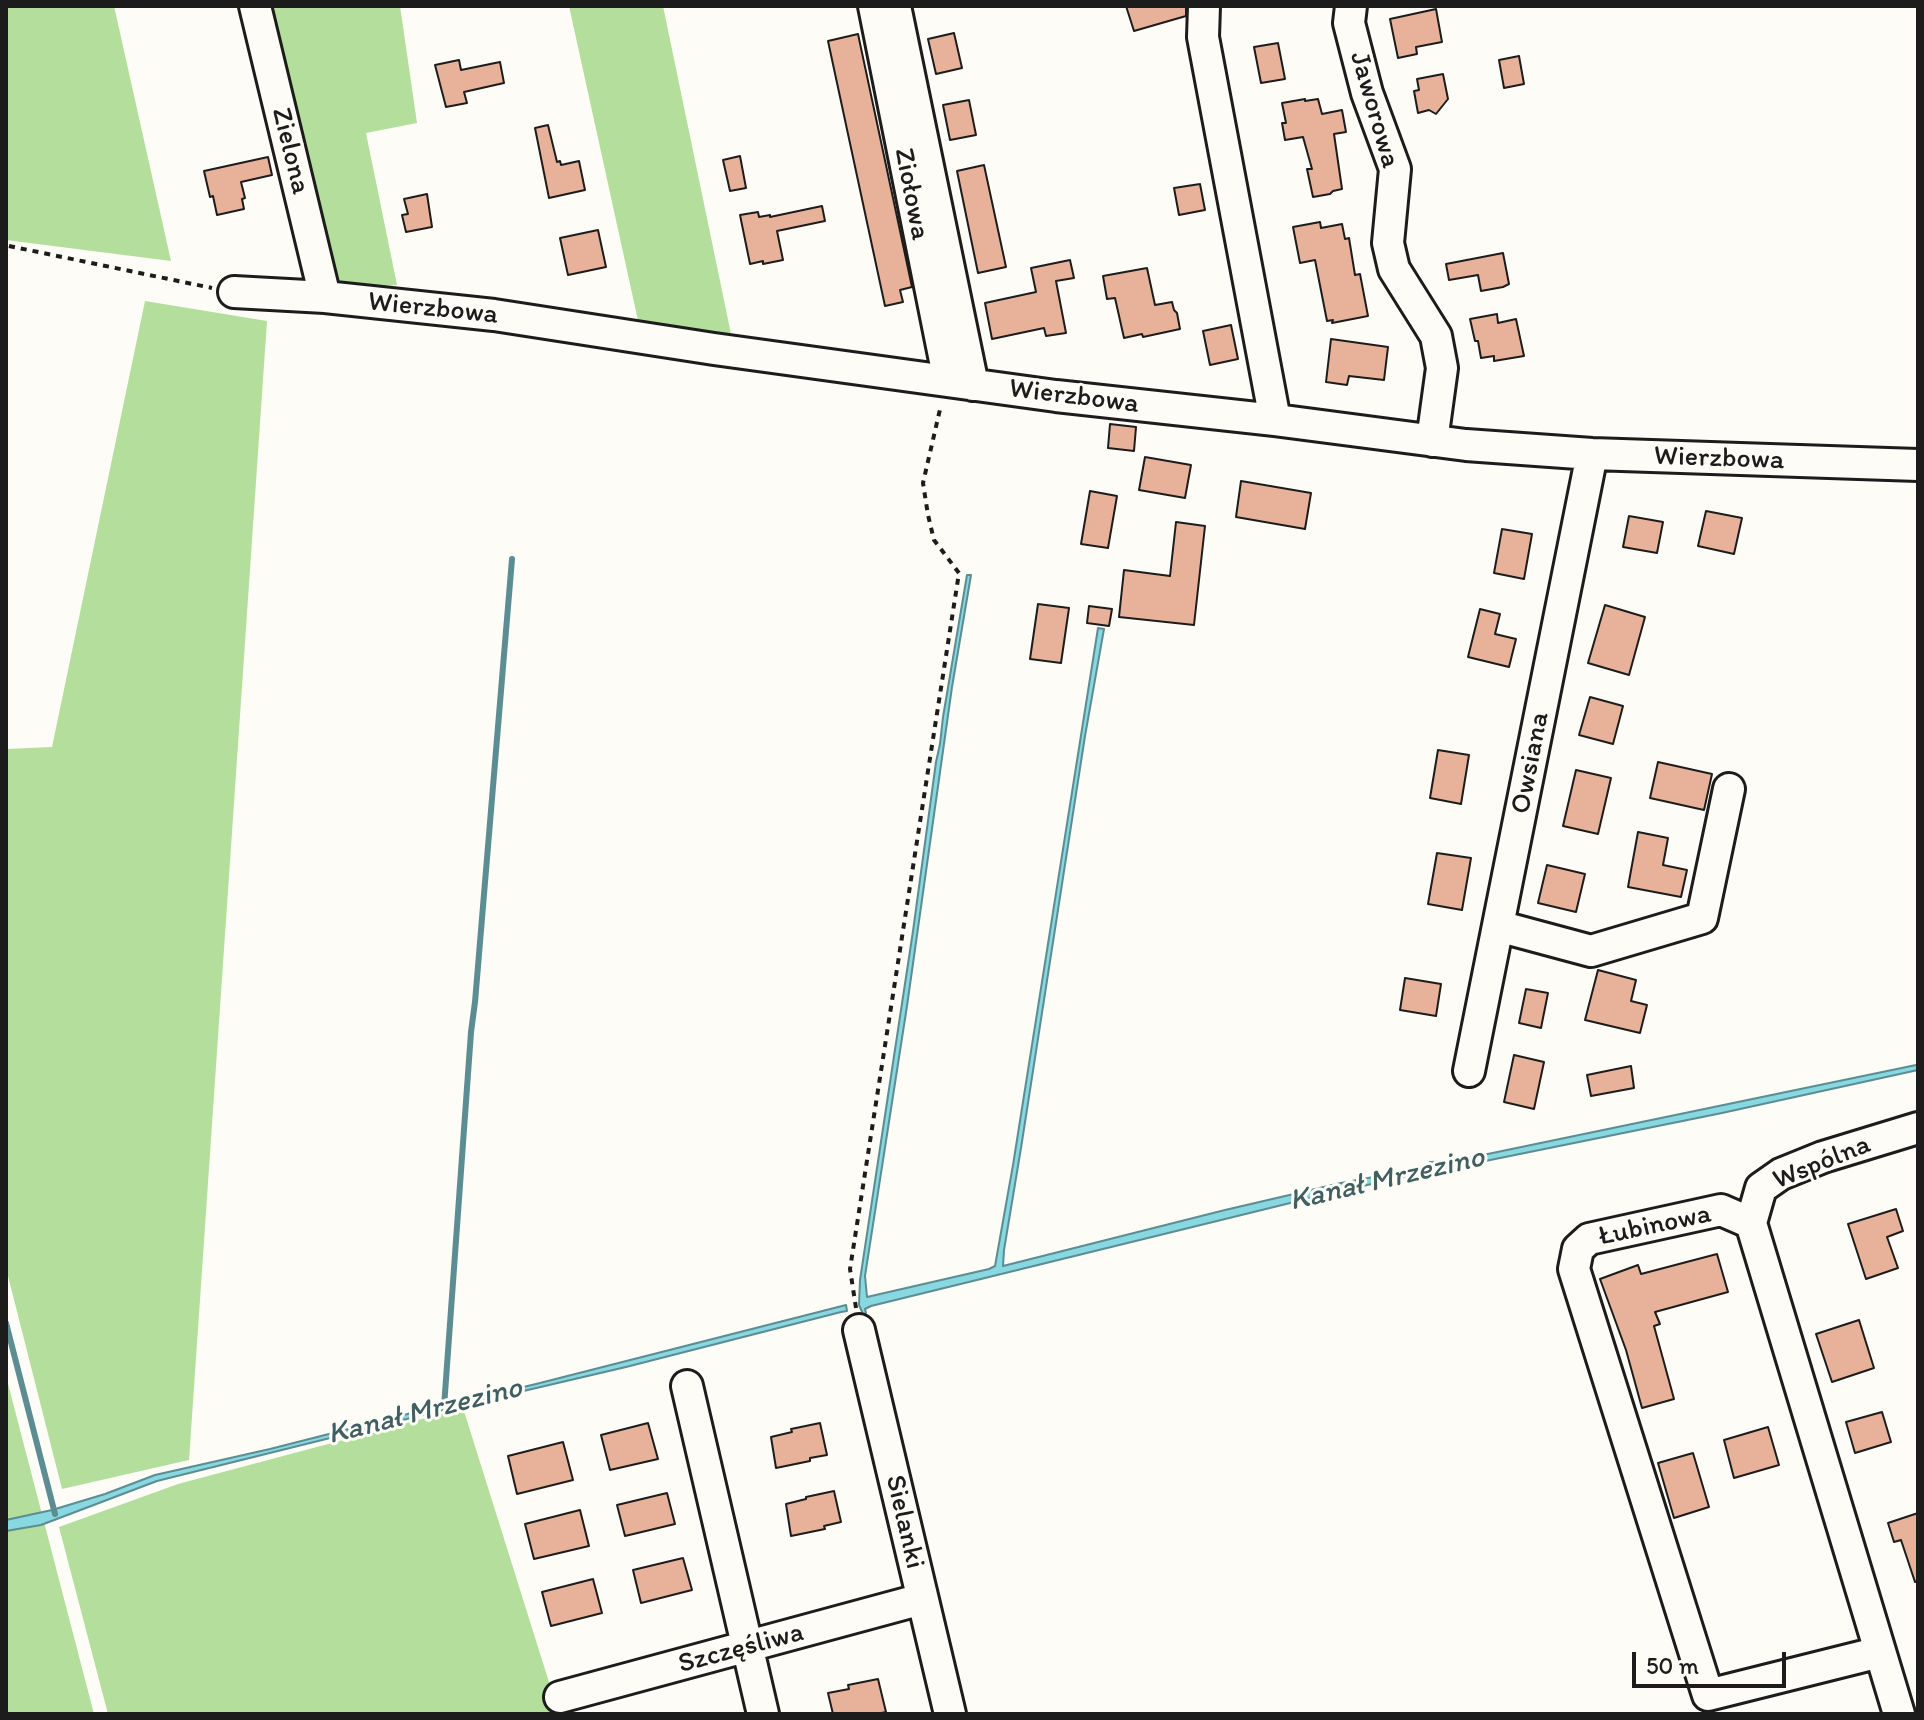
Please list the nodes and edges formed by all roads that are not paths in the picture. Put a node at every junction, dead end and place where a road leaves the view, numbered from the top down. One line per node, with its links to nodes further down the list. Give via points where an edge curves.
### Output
1 (255, 6): 7 (street, Zielona)
2 (874, 6): 8 (street, Ziołowa)
3 (895, 6): 8 (street)
4 (1204, 6): 9 (street, via 1203,37)
5 (1351, 6): 10 (street, Jaworowa, via 1349,23 1367,93 1395,169 1388,243 1394,269 1436,336 1442,368)
6 (234, 292): 7 (street, Wierzbowa)
7 (325, 297): 8 (street, Wierzbowa, via 494,315)
8 (961, 383): 9 (street, Wierzbowa)
9 (1275, 420): 10 (street, Wierzbowa)
10 (1432, 441): 11 (street, Wierzbowa)
11 (1592, 454): 12 (street, Wierzbowa); 14 (street, Owsiana)
12 (1918, 465)
13 (1729, 789): 14 (street, via 1702,918 1591,951)
14 (1498, 926): 15 (street, Owsiana)
15 (1469, 1071)
16 (1918, 1128): 17 (street, Wspólna, via 1781,1174 1761,1188)
17 (1751, 1223): 22 (street, Łubinowa); 24 (street, Łubinowa, via 1721,1210 1589,1239 1578,1249 1574,1269)
18 (859, 1330): 20 (street, Sielanki)
19 (687, 1386): 21 (street)
20 (922, 1599): 21 (street, Szczęśliwa); 26 (street, Sielanki)
21 (748, 1647): 23 (street, Szczęśliwa); 25 (street)
22 (1880, 1652): 24 (street, Łubinowa); 27 (street, Łubinowa)
23 (560, 1697)
24 (1711, 1704)
25 (763, 1714)
26 (950, 1714)
27 (1899, 1714)

